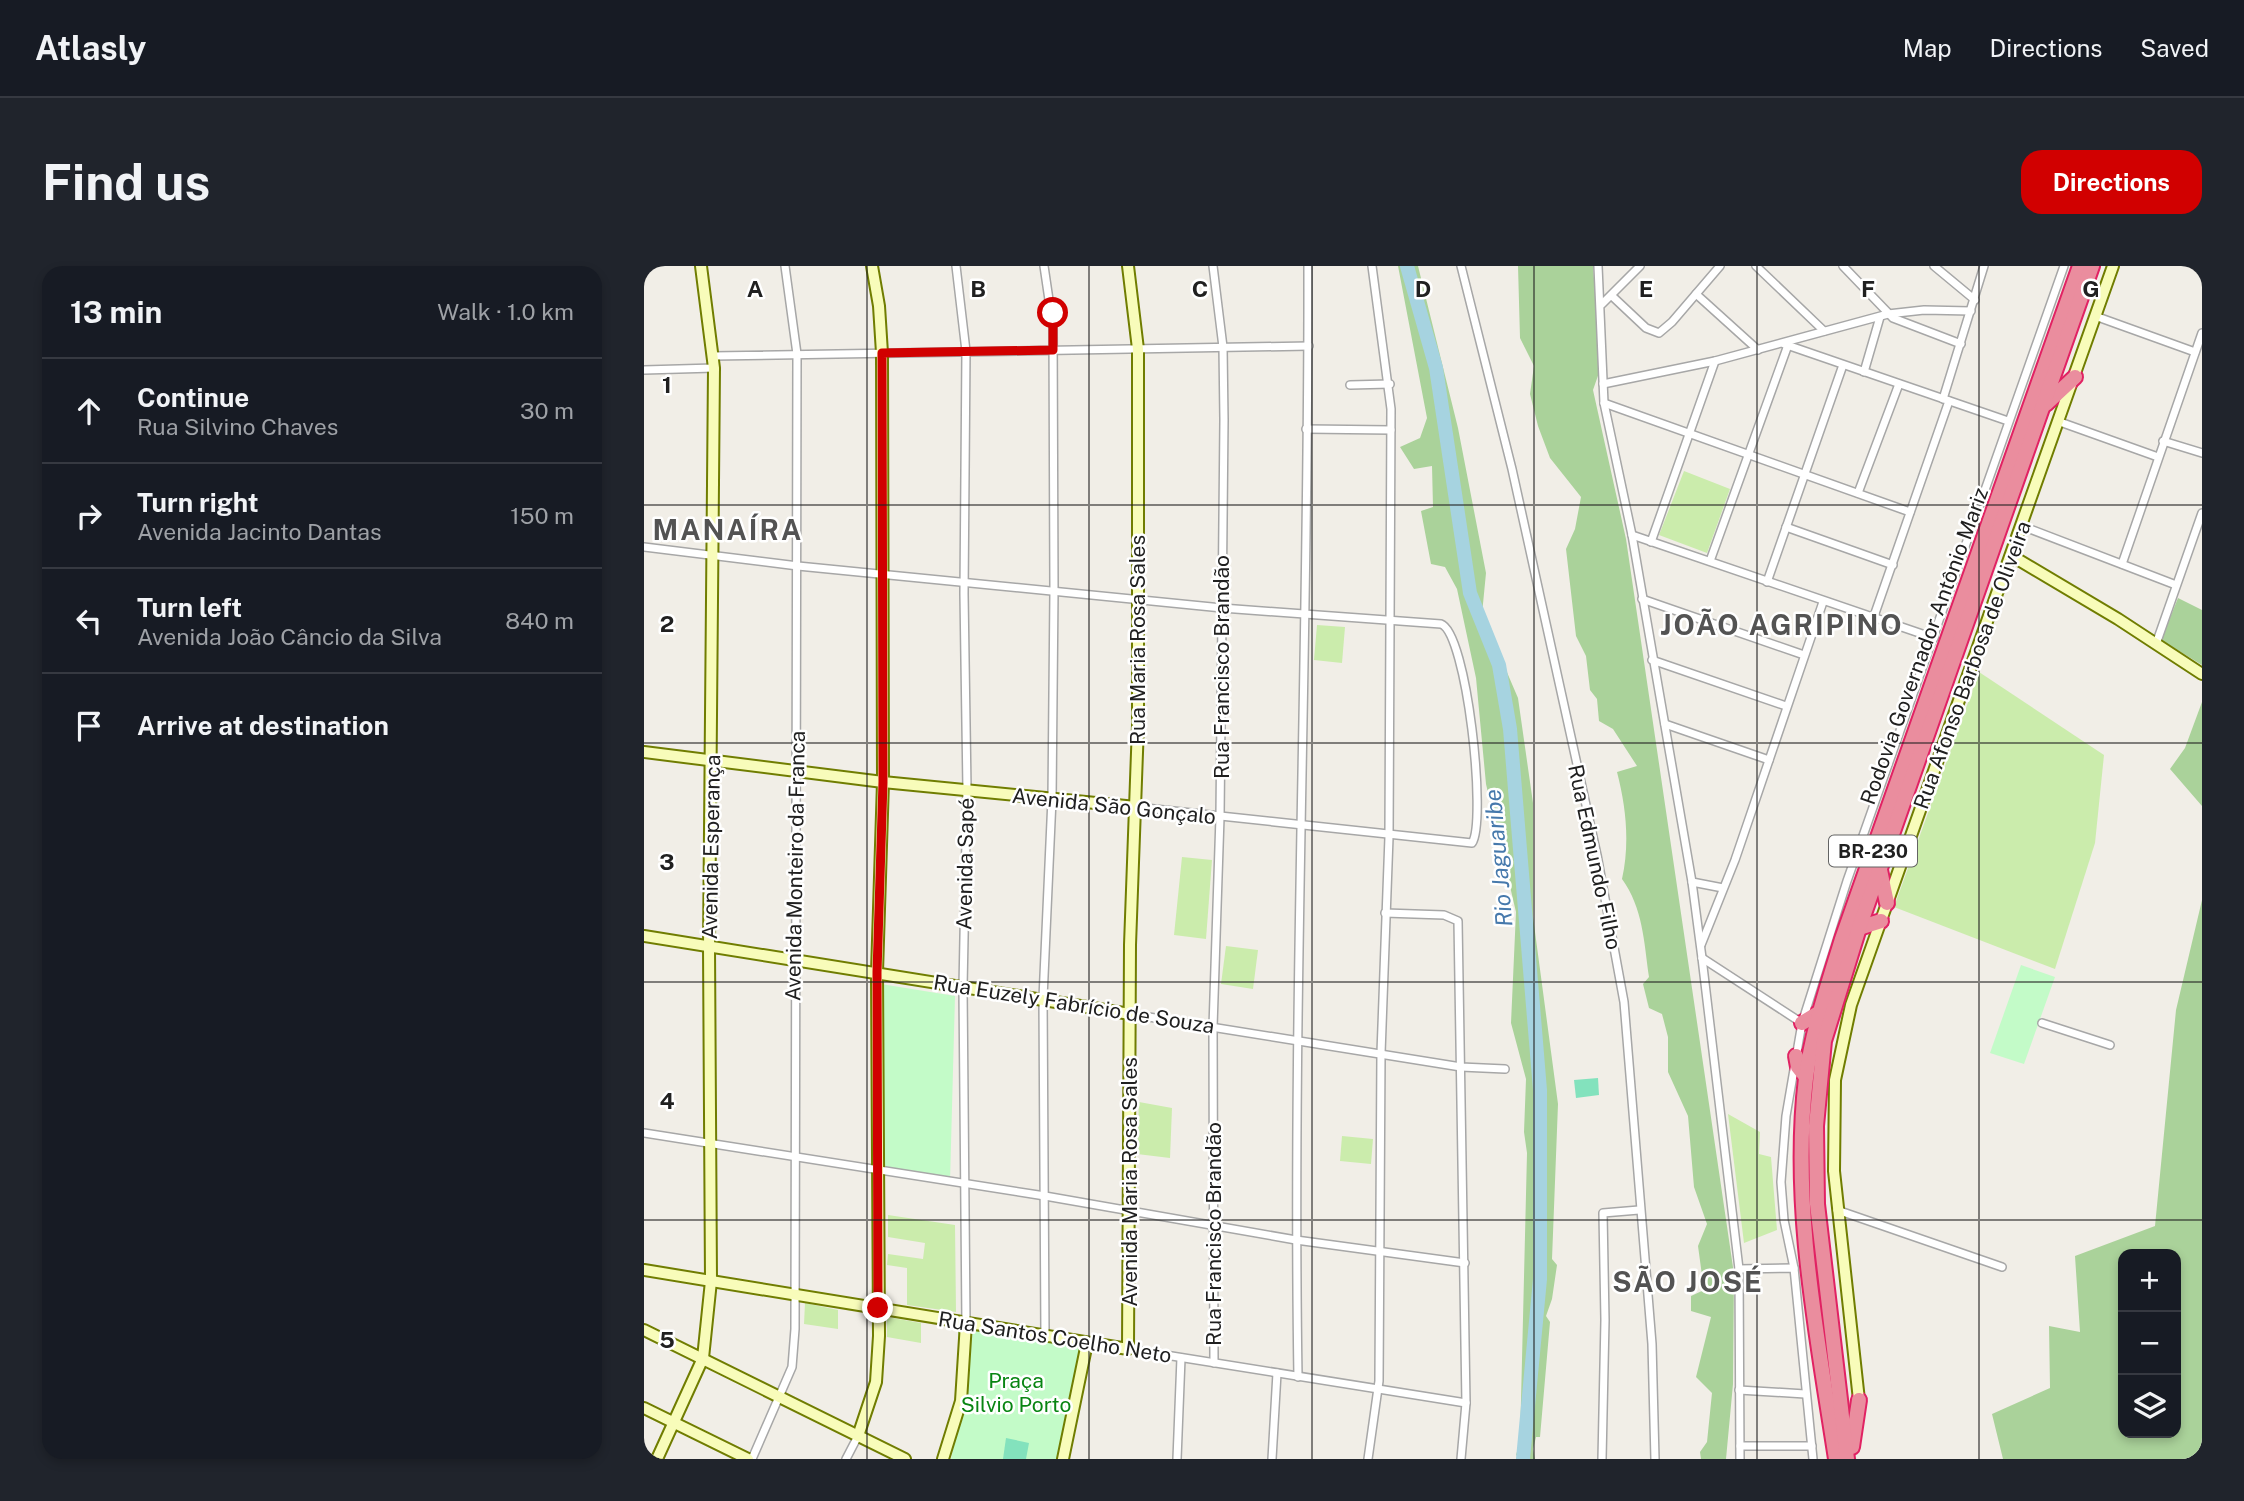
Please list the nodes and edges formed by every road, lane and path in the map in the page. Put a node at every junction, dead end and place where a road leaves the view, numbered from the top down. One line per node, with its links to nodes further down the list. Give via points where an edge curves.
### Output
1 (701, 266): 42 (main road, Avenida Esperança)
2 (785, 266): 41 (street, Avenida Monteiro da Franca)
3 (872, 266): 40 (main road)
4 (956, 266): 38 (street, Avenida Sapé)
5 (1044, 266): 36 (street, via 1053,313)
6 (1128, 266): 35 (main road, Rua Maria Rosa Sales)
7 (1213, 266): 33 (street, Rua Francisco Brandão)
8 (1308, 266): 34 (street)
9 (1372, 266): 49 (street)
10 (1461, 266): 144 (street, Rua Edmundo Filho, via 1512,468 1597,855 1624,1002)
11 (1598, 266): 25 (street)
12 (1640, 266): 23 (street)
13 (1720, 266): 22 (street)
14 (1756, 266): 29 (street)
15 (1843, 266): 27 (street)
16 (1934, 266): 24 (street)
17 (1984, 266): 24 (street)
18 (2064, 266): 56 (street)
19 (2080, 266): 125 (highway, Rodovia Governador Antônio Mariz / BR-230)
20 (2092, 266): 55 (highway, Rodovia Governador Antônio Mariz / BR-230)
21 (2113, 266): 28 (main road, Rua Afonso Barbosa de Oliveira)
22 (1696, 293): 23 (street, via 1666,329 1655,333); 37 (street)
23 (1612, 296): 25 (street)
24 (1975, 300): 26 (street)
25 (1602, 304): 50 (street)
26 (1971, 311): 27 (street); 32 (street)
27 (1884, 315): 29 (street); 32 (street); 47 (street)
28 (2095, 316): 39 (street); 48 (main road, Rua Afonso Barbosa de Oliveira)
29 (1824, 331): 31 (street)
30 (2202, 332): 39 (street)
31 (1785, 344): 37 (street); 44 (street); 63 (street)
32 (1961, 344): 53 (street)
33 (1223, 346): 34 (street); 35 (street); 88 (street, Rua Francisco Brandão)
34 (1309, 346): 58 (street)
35 (1138, 349): 36 (street); 85 (main road, Rua Maria Rosa Sales)
36 (1053, 350): 38 (street); 84 (street)
37 (1758, 350): 43 (street)
38 (966, 351): 40 (street); 81 (street, Avenida Sapé)
39 (2195, 352): 61 (street)
40 (882, 353): 41 (street); 80 (main road)
41 (797, 354): 42 (street); 79 (street, Avenida Monteiro da Franca)
42 (713, 356): 45 (main road, Avenida Esperança)
43 (1715, 361): 50 (street); 60 (street)
44 (1843, 365): 47 (street); 65 (street)
45 (714, 368): 46 (street); 74 (main road, Avenida Esperança)
46 (644, 370)
47 (1864, 372): 51 (street)
48 (2075, 377): 55 (highway); 57 (main road, Rua Afonso Barbosa de Oliveira)
49 (1390, 384): 52 (street); 59 (street)
50 (1603, 384): 54 (street)
51 (1899, 384): 53 (street); 66 (street)
52 (1350, 385)
53 (1946, 400): 56 (street); 67 (street)
54 (1604, 403): 60 (street); 71 (street)
55 (2043, 408): 110 (highway, Rodovia Governador Antônio Mariz / BR-230)
56 (2008, 421): 92 (street)
57 (2060, 422): 64 (street); 69 (main road, Rua Afonso Barbosa de Oliveira)
58 (1306, 429): 59 (street); 89 (street)
59 (1391, 430): 91 (street)
60 (1689, 433): 63 (street); 72 (street)
61 (2163, 441): 62 (street); 64 (street)
62 (2202, 453)
63 (1749, 454): 65 (street); 76 (street)
64 (2158, 457): 78 (street)
65 (1805, 474): 66 (street); 70 (street)
66 (1858, 493): 67 (street)
67 (1910, 512): 77 (street)
68 (2202, 513): 83 (street)
69 (2022, 526): 75 (main road, Rua Afonso Barbosa de Oliveira); 78 (street)
70 (1786, 527): 77 (street); 82 (street)
71 (1632, 535): 72 (street); 86 (street)
72 (1651, 542): 76 (street)
73 (644, 547): 74 (street)
74 (713, 555): 79 (street); 101 (main road, Avenida Esperança)
75 (2012, 556): 93 (main road); 113 (main road, Rua Afonso Barbosa de Oliveira)
76 (1710, 561): 82 (street)
77 (1893, 565): 90 (street)
78 (2122, 565): 83 (street)
79 (797, 566): 80 (street); 102 (street, Avenida Monteiro da Franca)
80 (883, 573): 81 (street); 103 (main road)
81 (965, 582): 84 (street); 104 (street, Avenida Sapé)
82 (1767, 582): 87 (street)
83 (2176, 585): 93 (street)
84 (1054, 591): 85 (street); 105 (street)
85 (1137, 599): 88 (street); 106 (main road, Rua Maria Rosa Sales)
86 (1642, 599): 94 (street); 95 (street)
87 (1823, 602): 90 (street); 94 (street)
88 (1222, 608): 89 (street); 107 (street, Rua Francisco Brandão)
89 (1307, 616): 91 (street); 108 (street)
90 (1872, 618): 92 (street)
91 (1389, 622): 109 (street); 109 (street, Avenida São Gonçalo, via 1448,627 1455,640 1472,721 1476,834 1472,843 1458,844)
92 (1934, 638): 127 (street)
93 (2156, 644): 96 (main road)
94 (1804, 655): 97 (street)
95 (1652, 660): 97 (street); 98 (street)
96 (2202, 674)
97 (1786, 706): 100 (street)
98 (1665, 724): 100 (street); 111 (street)
99 (644, 752): 101 (main road, Avenida São Gonçalo)
100 (1769, 760): 112 (street)
101 (713, 761): 102 (main road, Avenida São Gonçalo); 119 (main road, Avenida Esperança)
102 (797, 770): 103 (main road, Avenida São Gonçalo); 121 (street, Avenida Monteiro da Franca)
103 (883, 782): 104 (main road, Avenida São Gonçalo); 122 (main road)
104 (967, 789): 105 (main road, Avenida São Gonçalo); 123 (street, Avenida Sapé)
105 (1052, 799): 106 (main road, Avenida São Gonçalo); 124 (street)
106 (1136, 807): 107 (street, Avenida São Gonçalo); 126 (main road, Rua Maria Rosa Sales)
107 (1220, 817): 108 (street, Avenida São Gonçalo); 129 (street, Rua Francisco Brandão)
108 (1303, 826): 109 (street, Avenida São Gonçalo); 130 (street)
109 (1389, 837): 114 (street)
110 (1880, 869): 113 (highway); 116 (highway, Rodovia Governador Antônio Mariz / BR-230)
111 (1692, 882): 112 (street); 118 (street)
112 (1723, 888): 118 (street)
113 (1887, 902): 115 (main road, Rua Afonso Barbosa de Oliveira)
114 (1385, 913): 132 (street); 134 (street, via 1452,916 1458,921)
115 (1881, 921): 116 (highway); 145 (main road, Rua Afonso Barbosa de Oliveira, via 1836,1070)
116 (1858, 928): 193 (highway, Rodovia Governador Antônio Mariz / BR-230, via 1824,1041 1816,1126 1817,1204)
117 (644, 936): 119 (main road, Rua Euzely Fabrício de Souza)
118 (1701, 945): 120 (street)
119 (709, 947): 121 (main road, Rua Euzely Fabrício de Souza); 138 (main road, Avenida Esperança)
120 (1702, 958): 127 (street); 152 (street)
121 (794, 960): 122 (main road, Rua Euzely Fabrício de Souza); 139 (street, Avenida Monteiro da Franca)
122 (877, 972): 123 (main road, Rua Euzely Fabrício de Souza); 140 (main road)
123 (963, 987): 124 (main road, Rua Euzely Fabrício de Souza); 141 (street, Avenida Sapé)
124 (1043, 998): 126 (main road, Rua Euzely Fabrício de Souza); 142 (street)
125 (1820, 1012): 127 (highway); 136 (highway, Rodovia Governador Antônio Mariz / BR-230)
126 (1130, 1014): 129 (street, Rua Euzely Fabrício de Souza); 143 (main road, Avenida Maria Rosa Sales)
127 (1802, 1023): 133 (street)
128 (2042, 1023): 131 (street)
129 (1213, 1027): 130 (street, Rua Euzely Fabrício de Souza); 146 (street, Rua Francisco Brandão)
130 (1297, 1041): 132 (street, Rua Euzely Fabrício de Souza); 147 (street)
131 (2110, 1045)
132 (1381, 1054): 134 (street, Rua Euzely Fabrício de Souza); 148 (street)
133 (1796, 1056): 136 (highway); 151 (street, via 1781,1182)
134 (1461, 1067): 135 (street, Rua Euzely Fabrício de Souza); 149 (street)
135 (1505, 1069)
136 (1806, 1077): 192 (highway, Rodovia Governador Antônio Mariz / BR-230, via 1803,1203)
137 (644, 1133): 138 (street)
138 (711, 1144): 139 (street); 154 (main road, Avenida Esperança)
139 (794, 1158): 140 (street); 155 (street, Avenida Monteiro da Franca)
140 (877, 1172): 141 (street); 156 (main road)
141 (963, 1184): 142 (street); 157 (street, Avenida Sapé)
142 (1045, 1196): 143 (street); 159 (street)
143 (1128, 1210): 146 (street); 161 (main road, Avenida Maria Rosa Sales)
144 (1639, 1210): 188 (street, via 1603,1213); 189 (street, Rua Edmundo Filho, via 1652,1344)
145 (1837, 1210): 150 (street); 171 (main road, Rua Afonso Barbosa de Oliveira)
146 (1212, 1224): 147 (street); 164 (street, Rua Francisco Brandão)
147 (1296, 1240): 148 (street); 166 (street)
148 (1381, 1251): 149 (street); 168 (street)
149 (1465, 1263): 172 (street)
150 (2002, 1267)
151 (1794, 1268): 152 (street); 169 (street)
152 (1739, 1269): 167 (street)
153 (644, 1270): 154 (main road, Rua Santos Coelho Neto)
154 (711, 1281): 155 (main road, Rua Santos Coelho Neto); 163 (main road, Avenida Esperança)
155 (796, 1296): 156 (main road, Rua Santos Coelho Neto); 170 (street, Avenida Monteiro da Franca, via 792,1367)
156 (878, 1308): 157 (main road, Rua Santos Coelho Neto); 175 (main road, via 876,1382)
157 (966, 1323): 159 (main road, Rua Santos Coelho Neto); 182 (main road, Avenida Sapé, via 961,1401)
158 (644, 1330): 163 (main road)
159 (1045, 1335): 160 (main road, Rua Santos Coelho Neto)
160 (1087, 1343): 161 (main road, Rua Santos Coelho Neto); 183 (main road)
161 (1128, 1349): 162 (street, Rua Santos Coelho Neto)
162 (1181, 1358): 164 (street, Rua Santos Coelho Neto); 184 (street)
163 (703, 1359): 170 (main road); 174 (main road, Avenida Esperança)
164 (1214, 1363): 165 (street, Rua Santos Coelho Neto)
165 (1278, 1373): 166 (street, Rua Santos Coelho Neto); 185 (street)
166 (1298, 1377): 168 (street, Rua Santos Coelho Neto)
167 (1739, 1390): 169 (street); 176 (street)
168 (1378, 1391): 172 (street, Rua Santos Coelho Neto); 186 (street)
169 (1805, 1394): 177 (street)
170 (780, 1399): 175 (main road); 179 (street, Avenida Monteiro da Franca)
171 (1859, 1401): 193 (highway)
172 (1466, 1403): 187 (street)
173 (644, 1408): 174 (main road)
174 (674, 1423): 178 (main road, Avenida Esperança); 179 (main road)
175 (858, 1436): 180 (street); 181 (main road)
176 (1740, 1446): 177 (street); 190 (street)
177 (1812, 1446): 191 (street)
178 (657, 1459)
179 (750, 1459)
180 (846, 1459)
181 (905, 1459)
182 (943, 1459)
183 (1063, 1459)
184 (1177, 1459)
185 (1272, 1459)
186 (1368, 1459)
187 (1461, 1459)
188 (1602, 1459)
189 (1655, 1459)
190 (1740, 1459)
191 (1813, 1459)
192 (1836, 1459)
193 (1850, 1459)

